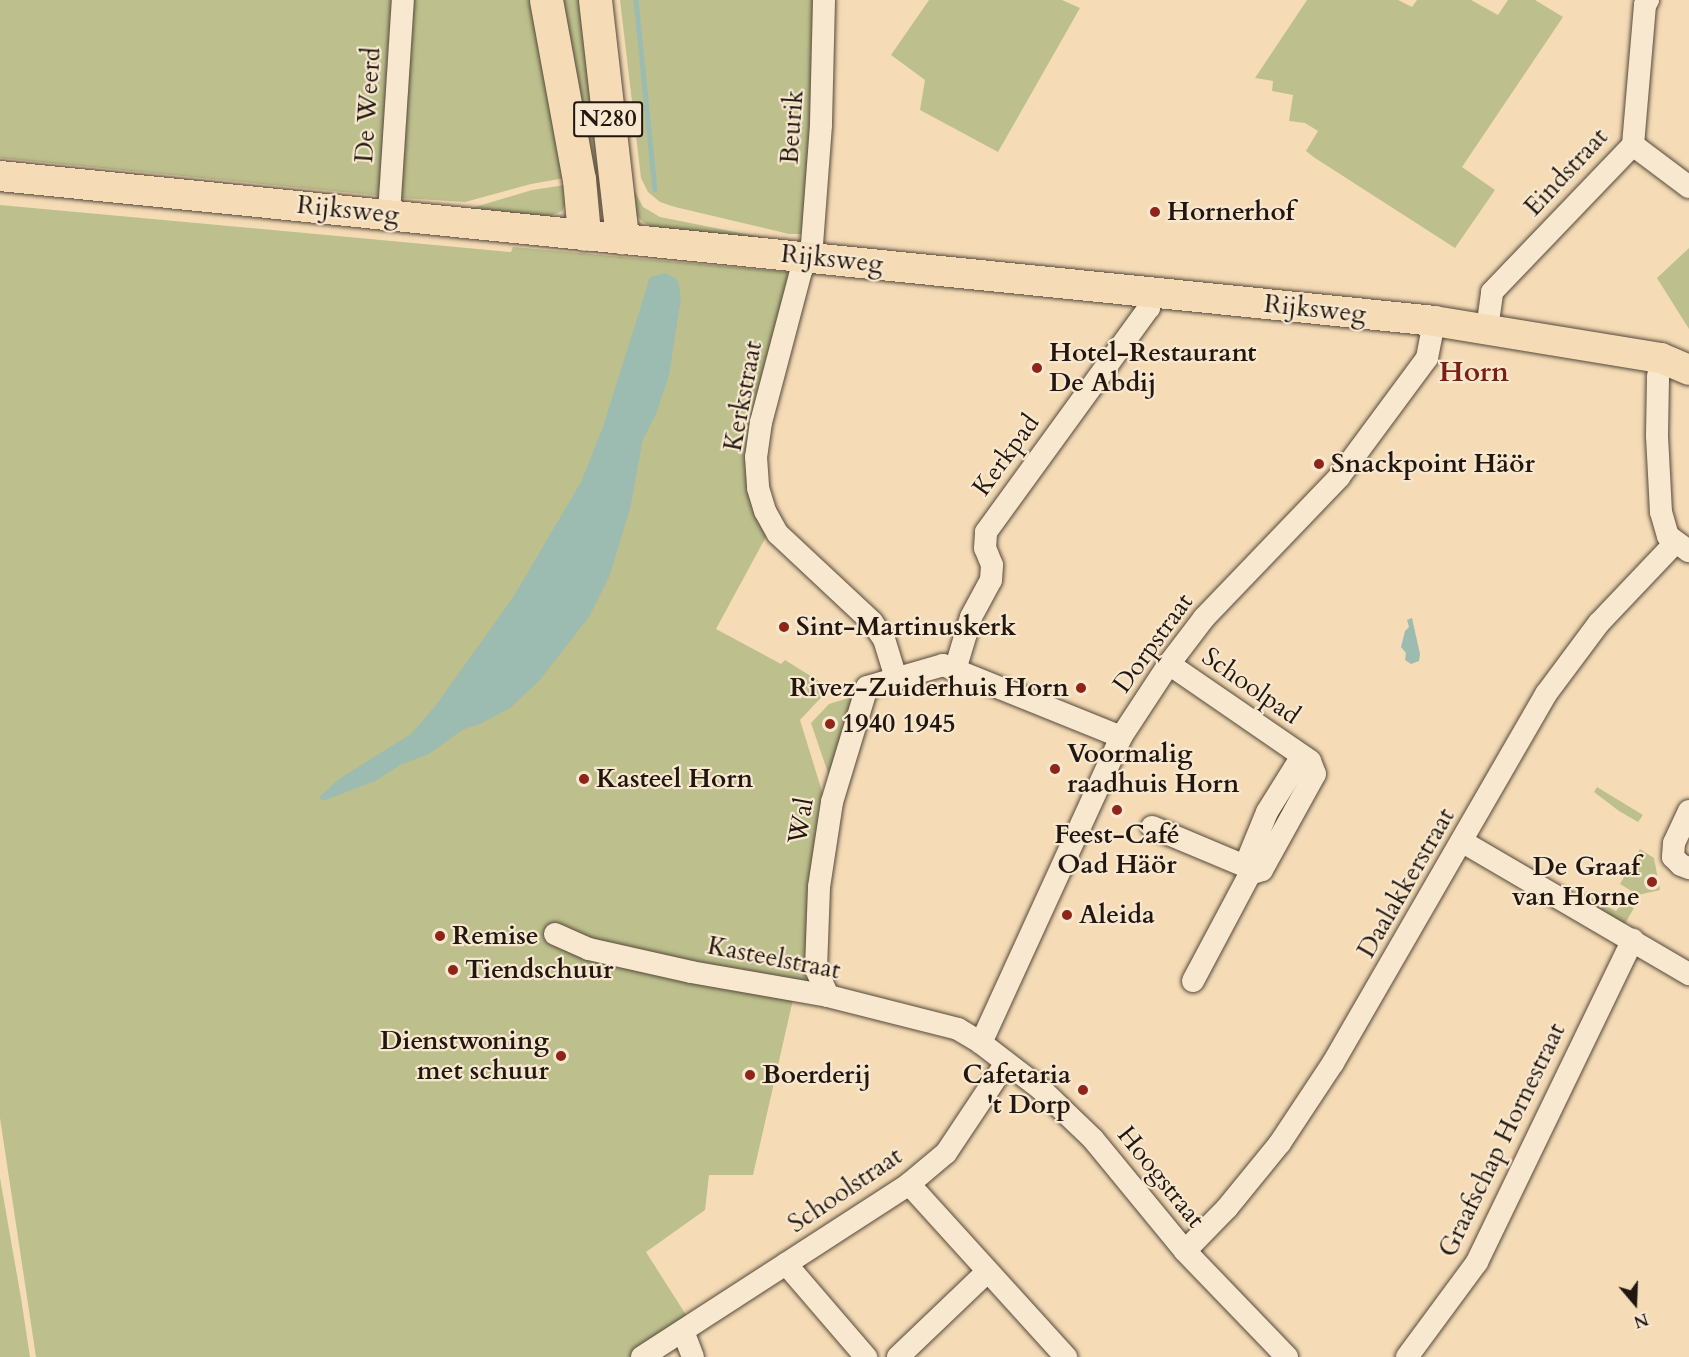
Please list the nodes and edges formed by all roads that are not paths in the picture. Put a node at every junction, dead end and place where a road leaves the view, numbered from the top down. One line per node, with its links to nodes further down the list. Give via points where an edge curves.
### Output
1 (403, 0): 9 (street, De Weerd)
2 (546, 0): 10 (highway, N280, via 579,179)
3 (595, 0): 11 (highway, N280)
4 (824, 0): 12 (street, Beurik, via 821,125 812,244)
5 (1645, 2): 6 (street, Eindstraat)
6 (1633, 146): 8 (street); 15 (street, Eindstraat, via 1492,292)
7 (0, 176): 9 (main road, Rijksweg)
8 (1689, 187)
9 (389, 214): 10 (main road, Rijksweg)
10 (584, 234): 11 (main road, Rijksweg)
11 (622, 237): 12 (main road, Rijksweg)
12 (806, 256): 13 (main road, Rijksweg); 21 (street, Kerkstraat, via 761,422 756,457 758,488 778,534 872,622 884,639)
13 (1150, 299): 14 (main road, Rijksweg); 20 (street, Kerkpad, via 1093,388 986,532 985,548 992,565 992,579 971,617)
14 (1434, 321): 15 (main road, Rijksweg); 19 (street, Dorpstraat, via 1427,358 1340,477 1204,618)
15 (1487, 329): 16 (main road, Rijksweg)
16 (1675, 356): 17 (main road, Rijksweg); 18 (street, via 1658,378 1658,491 1664,526)
17 (1689, 370)
18 (1682, 547): 25 (street, Daalakkerstraat, via 1599,623 1546,694)
19 (1168, 664): 22 (street, Dorpstraat); 27 (street, Schoolpad, via 1302,756 1267,812)
20 (955, 670): 21 (street, via 943,665); 22 (street)
21 (896, 678): 32 (street, Wal, via 867,687 832,802 819,887 816,969)
22 (1121, 737): 33 (street, Dorpstraat)
23 (1689, 811): 26 (street, via 1674,843 1673,857)
24 (1152, 827): 27 (street)
25 (1463, 842): 29 (street); 36 (street, Daalakkerstraat, via 1333,1063 1280,1143 1227,1208)
26 (1689, 868)
27 (1247, 870): 31 (street, Schoolpad)
28 (555, 934): 32 (street, Kasteelstraat, via 589,949)
29 (1632, 940): 30 (street); 46 (street, Graafschap Hornestraat, via 1478,1262)
30 (1689, 974)
31 (1193, 981)
32 (828, 996): 33 (street, Kasteelstraat, via 958,1029)
33 (981, 1043): 34 (street, Hoogstraat)
34 (1006, 1063): 35 (street, Schoolstraat, via 946,1154); 36 (street, Hoogstraat, via 1041,1089 1093,1139)
35 (909, 1184): 37 (street, Schoolstraat); 38 (street)
36 (1185, 1251): 45 (street, Hoogstraat)
37 (786, 1264): 39 (street, Schoolstraat); 42 (street)
38 (987, 1272): 43 (street); 44 (street)
39 (683, 1331): 40 (street, Schoolstraat); 41 (street)
40 (642, 1357)
41 (693, 1357)
42 (866, 1357)
43 (898, 1357)
44 (1066, 1357)
45 (1287, 1357)
46 (1407, 1357)

